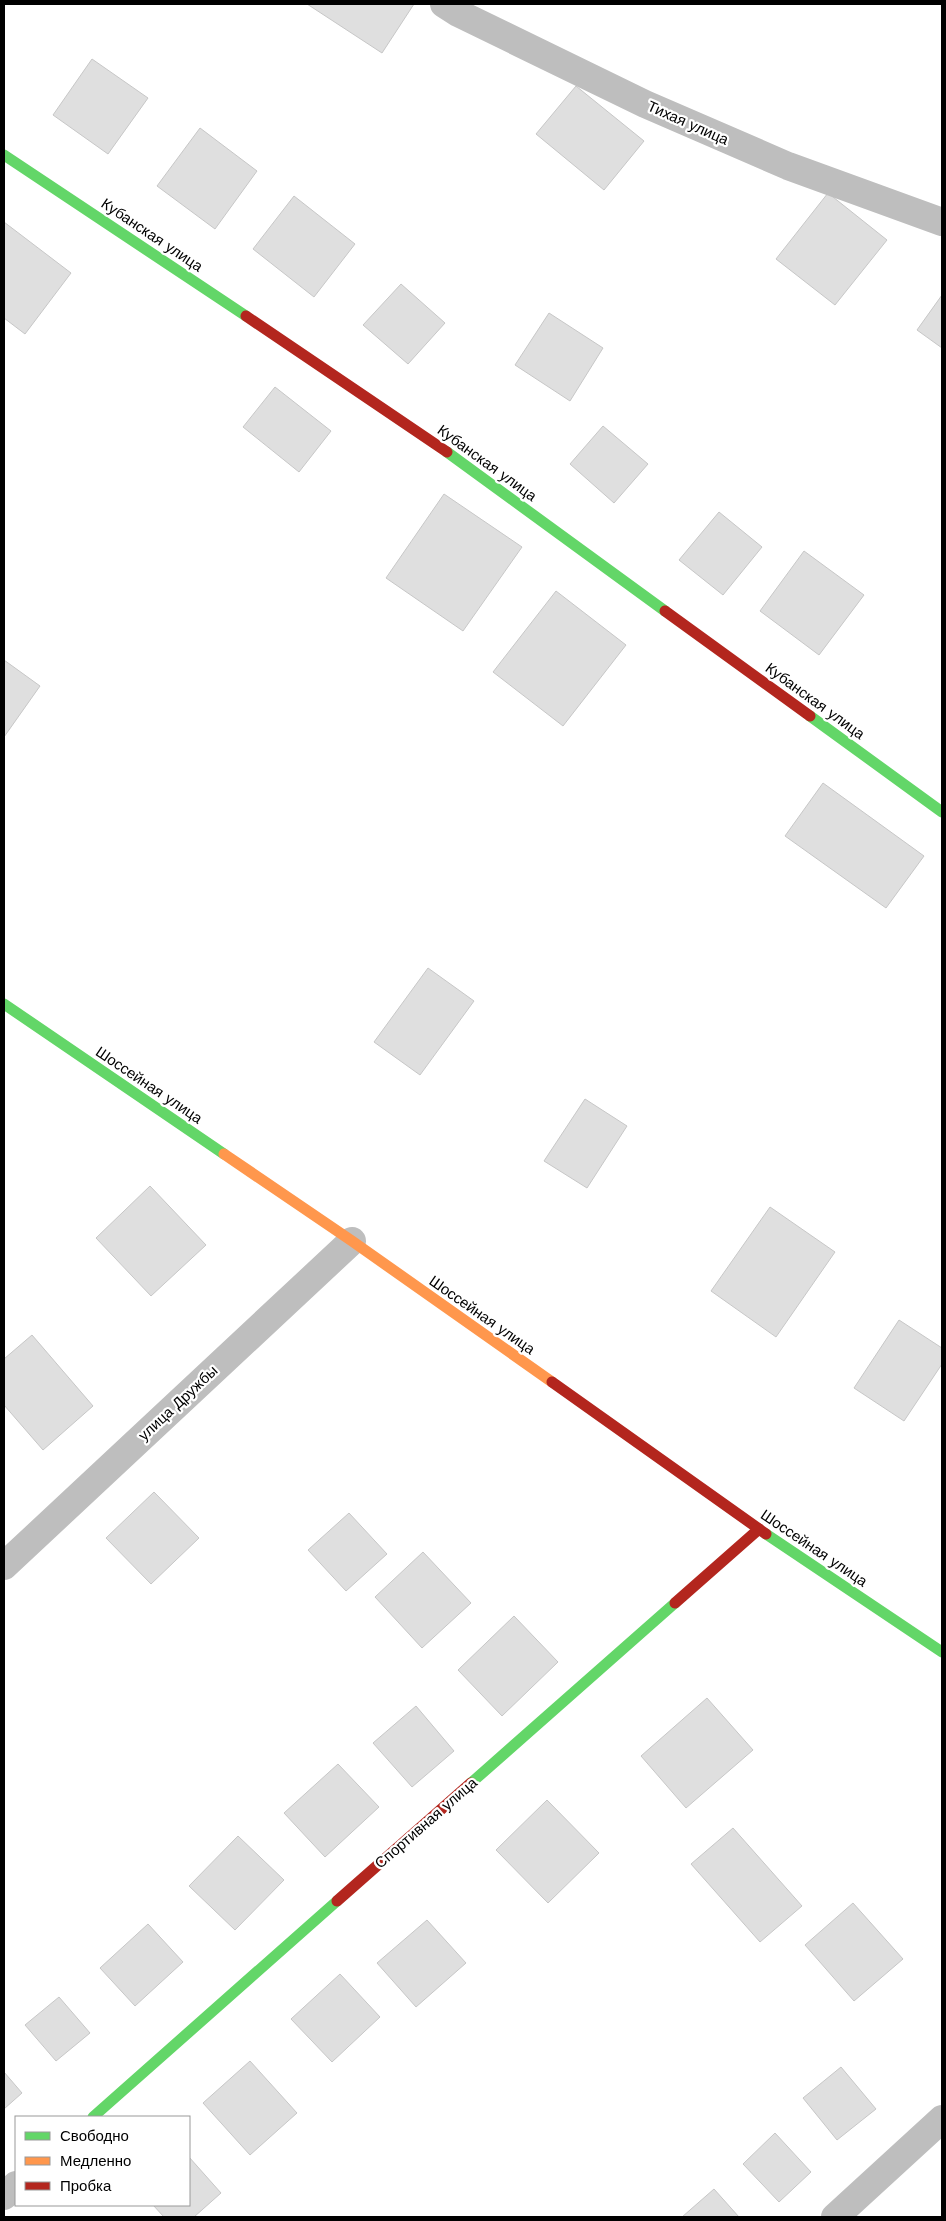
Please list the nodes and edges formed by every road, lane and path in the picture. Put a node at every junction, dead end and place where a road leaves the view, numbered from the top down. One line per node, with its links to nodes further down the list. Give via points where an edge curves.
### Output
1 (444, 4): 3 (street, Тихая улица, via 654,108 788,166)
2 (4, 155): 4 (street, Кубанская улица, via 412,427)
3 (942, 222)
4 (942, 812)
5 (4, 1004): 6 (street, Шоссейная улица)
6 (352, 1241): 7 (street, Шоссейная улица); 8 (street, улица Дружбы)
7 (759, 1529): 9 (street, Шоссейная улица); 10 (street, Спортивная улица)
8 (4, 1566)
9 (942, 1652)
10 (94, 2116)
11 (942, 2119): 14 (street)
12 (15, 2186): 13 (street)
13 (4, 2196)
14 (834, 2217)

